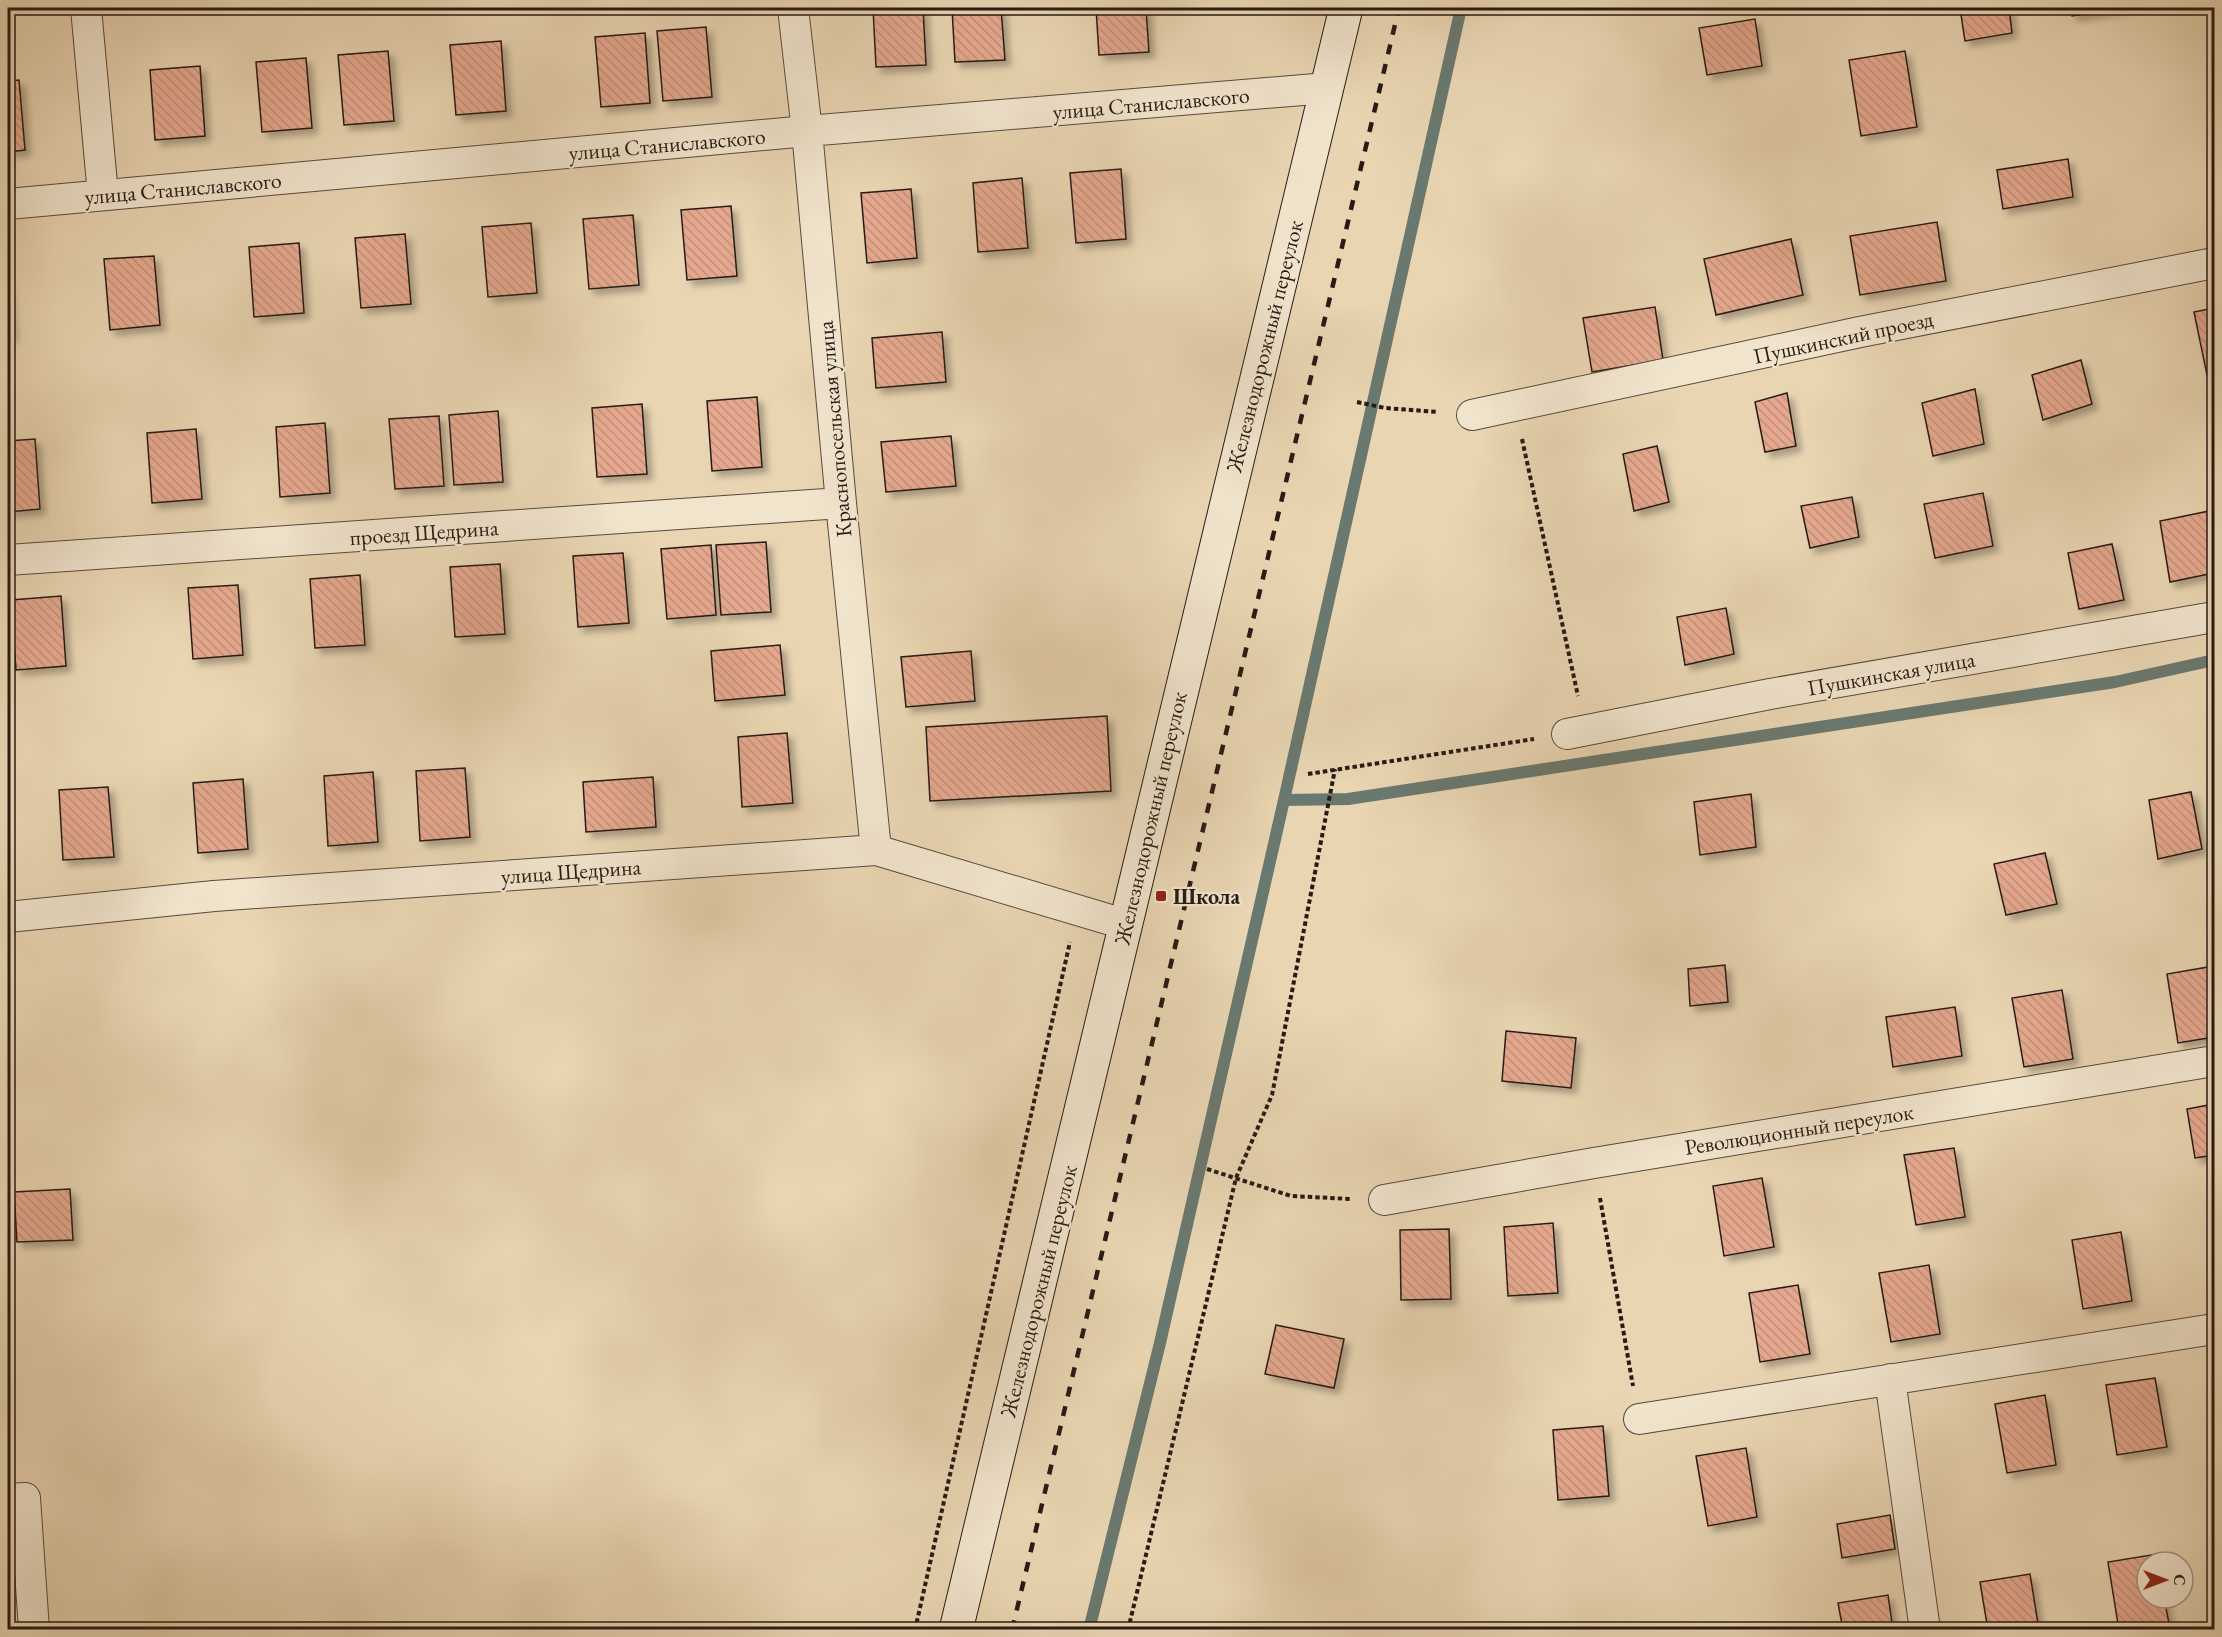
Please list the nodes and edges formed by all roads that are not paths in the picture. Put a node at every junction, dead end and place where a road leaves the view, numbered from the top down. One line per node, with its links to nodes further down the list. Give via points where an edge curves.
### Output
1 (86, 8): 6 (street)
2 (793, 8): 5 (street, Краснопосельская улица)
3 (1346, 8): 4 (street, Железнодорожный переулок)
4 (1327, 88): 5 (street, улица Станиславского); 16 (street, Железнодорожный переулок)
5 (807, 132): 6 (street, улица Станиславского); 10 (street, Краснопосельская улица)
6 (103, 195): 7 (street, улица Станиславского)
7 (8, 204)
8 (2214, 263): 9 (street, Пушкинский проезд, via 1860,332)
9 (1472, 415)
10 (841, 503): 11 (street, проезд Щедрина); 14 (street, Краснопосельская улица)
11 (8, 560)
12 (2214, 617): 13 (street, Пушкинская улица, via 1770,694)
13 (1576, 733)
14 (876, 850): 15 (street, улица Щедрина, via 214,896); 16 (street, улица Щедрина)
15 (8, 917)
16 (1124, 924): 24 (street, Железнодорожный переулок)
17 (2214, 1060): 18 (street, Революционный переулок)
18 (1384, 1200)
19 (2214, 1329): 20 (street)
20 (1890, 1378): 21 (street); 25 (street)
21 (1639, 1419)
22 (8, 1499): 23 (street, via 25,1498)
23 (34, 1629)
24 (956, 1629)
25 (1925, 1629)

